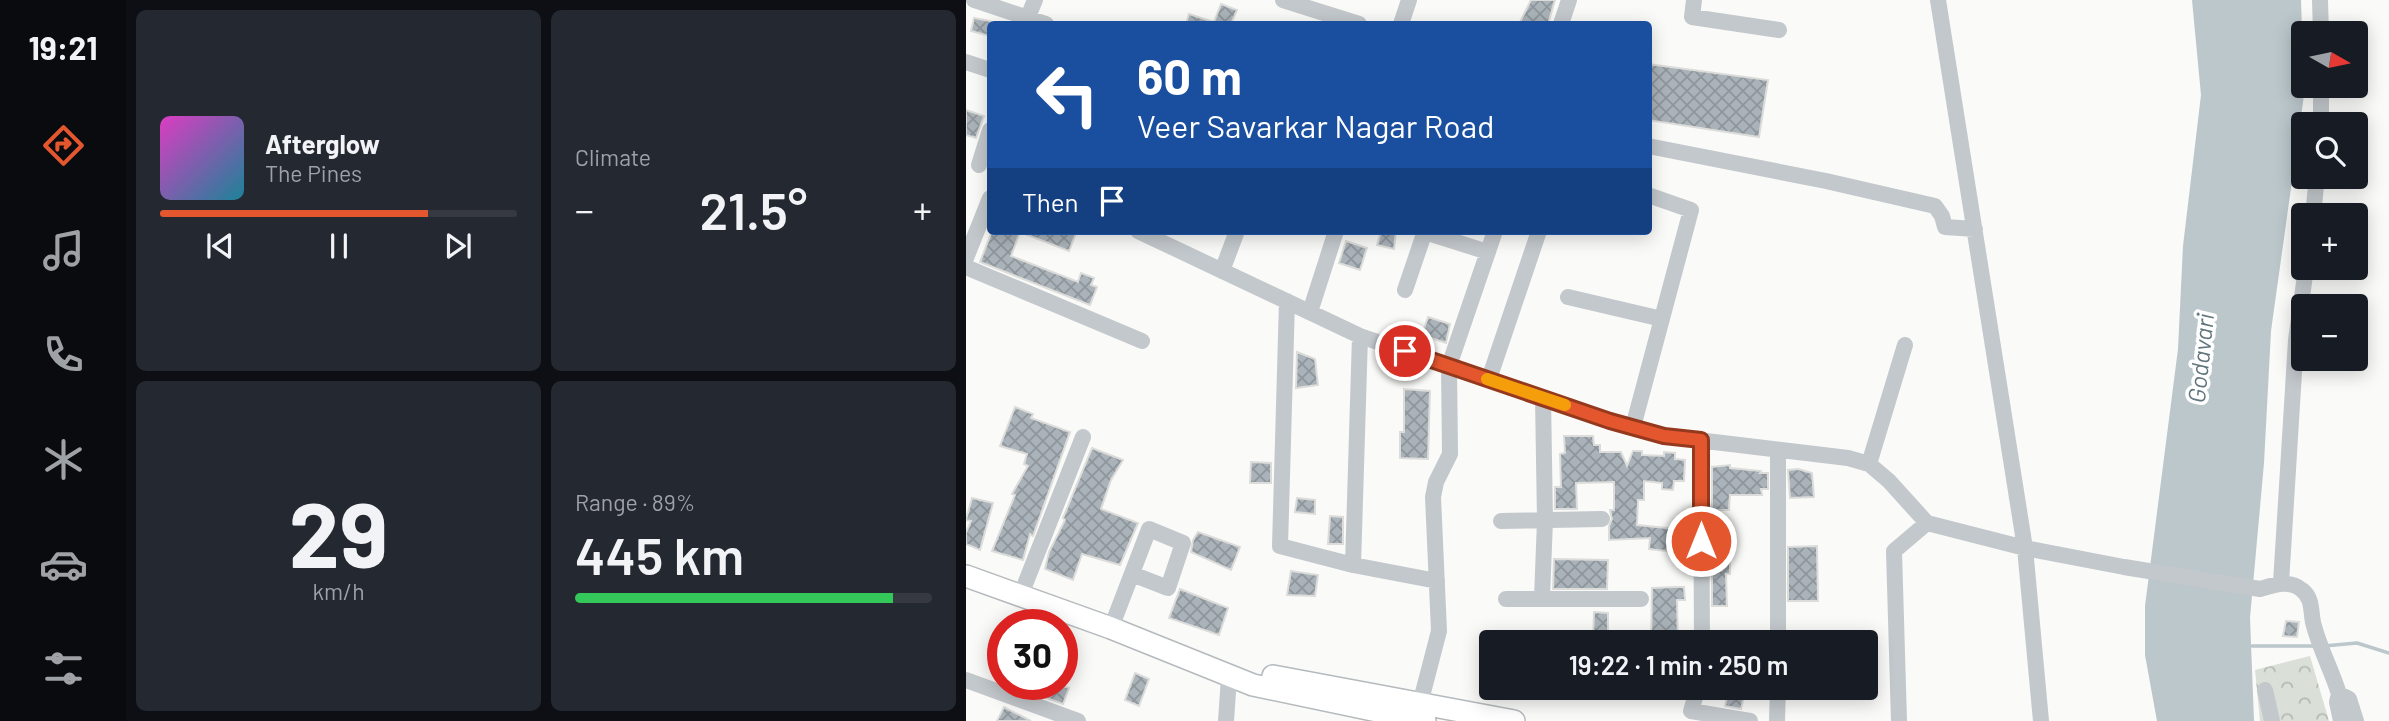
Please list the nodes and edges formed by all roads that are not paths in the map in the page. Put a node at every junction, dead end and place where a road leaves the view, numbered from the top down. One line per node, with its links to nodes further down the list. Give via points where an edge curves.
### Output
1 (974, 0): 9 (street)
2 (1035, 0): 9 (street)
3 (1283, 0): 10 (street)
4 (1409, 0): 11 (street)
5 (1569, 0): 12 (street)
6 (1694, 0): 14 (street, via 1692,17)
7 (1938, 0): 22 (street)
8 (2320, 0): 13 (street)
9 (1027, 21)
10 (1350, 21)
11 (1402, 21)
12 (1563, 21)
13 (2321, 21)
14 (1779, 30)
15 (966, 62): 16 (street)
16 (987, 69)
17 (987, 139): 19 (street)
18 (1652, 147): 22 (street, via 1935,206 1945,227)
19 (978, 165)
20 (1652, 196): 39 (street, via 1691,210)
21 (987, 206): 31 (street)
22 (1975, 229): 55 (street)
23 (1146, 235): 33 (street)
24 (1236, 235): 33 (street)
25 (1335, 235): 38 (street)
26 (1424, 235): 35 (street)
27 (1437, 235): 30 (street)
28 (1494, 235): 30 (street)
29 (1538, 235): 44 (street)
30 (1488, 252): 43 (street)
31 (966, 258)
32 (966, 267): 41 (street)
33 (1223, 271): 37 (street)
34 (2304, 280): 60 (street, via 2296,340)
35 (1405, 290)
36 (1568, 297): 39 (street)
37 (1287, 301): 38 (street); 56 (street, via 1280,546)
38 (1310, 312): 40 (street)
39 (1662, 319): 46 (street)
40 (1360, 336): 43 (street); 56 (street)
41 (1142, 341)
42 (1905, 345): 50 (street)
43 (1450, 366): 44 (street); 59 (street, via 1450,454 1433,497)
44 (1489, 379): 45 (street)
45 (1543, 398): 46 (street); 52 (street)
46 (1633, 427): 48 (street)
47 (1083, 437): 61 (street)
48 (1701, 440): 49 (street); 66 (street)
49 (1778, 450): 50 (street); 67 (street)
50 (1869, 464): 54 (street)
51 (1602, 519): 52 (street)
52 (1545, 520): 53 (street); 62 (street)
53 (1501, 521)
54 (1927, 523): 55 (street); 81 (street, via 1894,551)
55 (2025, 548): 60 (street, via 2260,589); 82 (street)
56 (1353, 565): 59 (street)
57 (1132, 574): 65 (street)
58 (966, 576): 61 (main road)
59 (1437, 581): 74 (street, via 1439,631)
60 (2281, 583): 70 (street, via 2304,590)
61 (1020, 597): 65 (main road)
62 (1542, 598): 63 (street); 64 (street)
63 (1641, 598)
64 (1506, 599)
65 (1111, 628): 68 (main road)
66 (1702, 630)
67 (1778, 630)
68 (1229, 677): 74 (main road, via 1250,673 1319,683); 77 (street)
69 (966, 680): 75 (street)
70 (2337, 688): 84 (street); 85 (street, via 2349,698)
71 (2265, 690): 83 (street)
72 (1694, 700): 79 (street, via 1690,711)
73 (1778, 700): 80 (street)
74 (1423, 712): 78 (main road)
75 (1033, 713): 76 (street)
76 (1078, 721)
77 (1226, 721)
78 (1514, 721)
79 (1750, 721)
80 (1777, 721)
81 (1899, 721)
82 (2041, 721)
83 (2272, 721)
84 (2341, 721)
85 (2356, 721)

